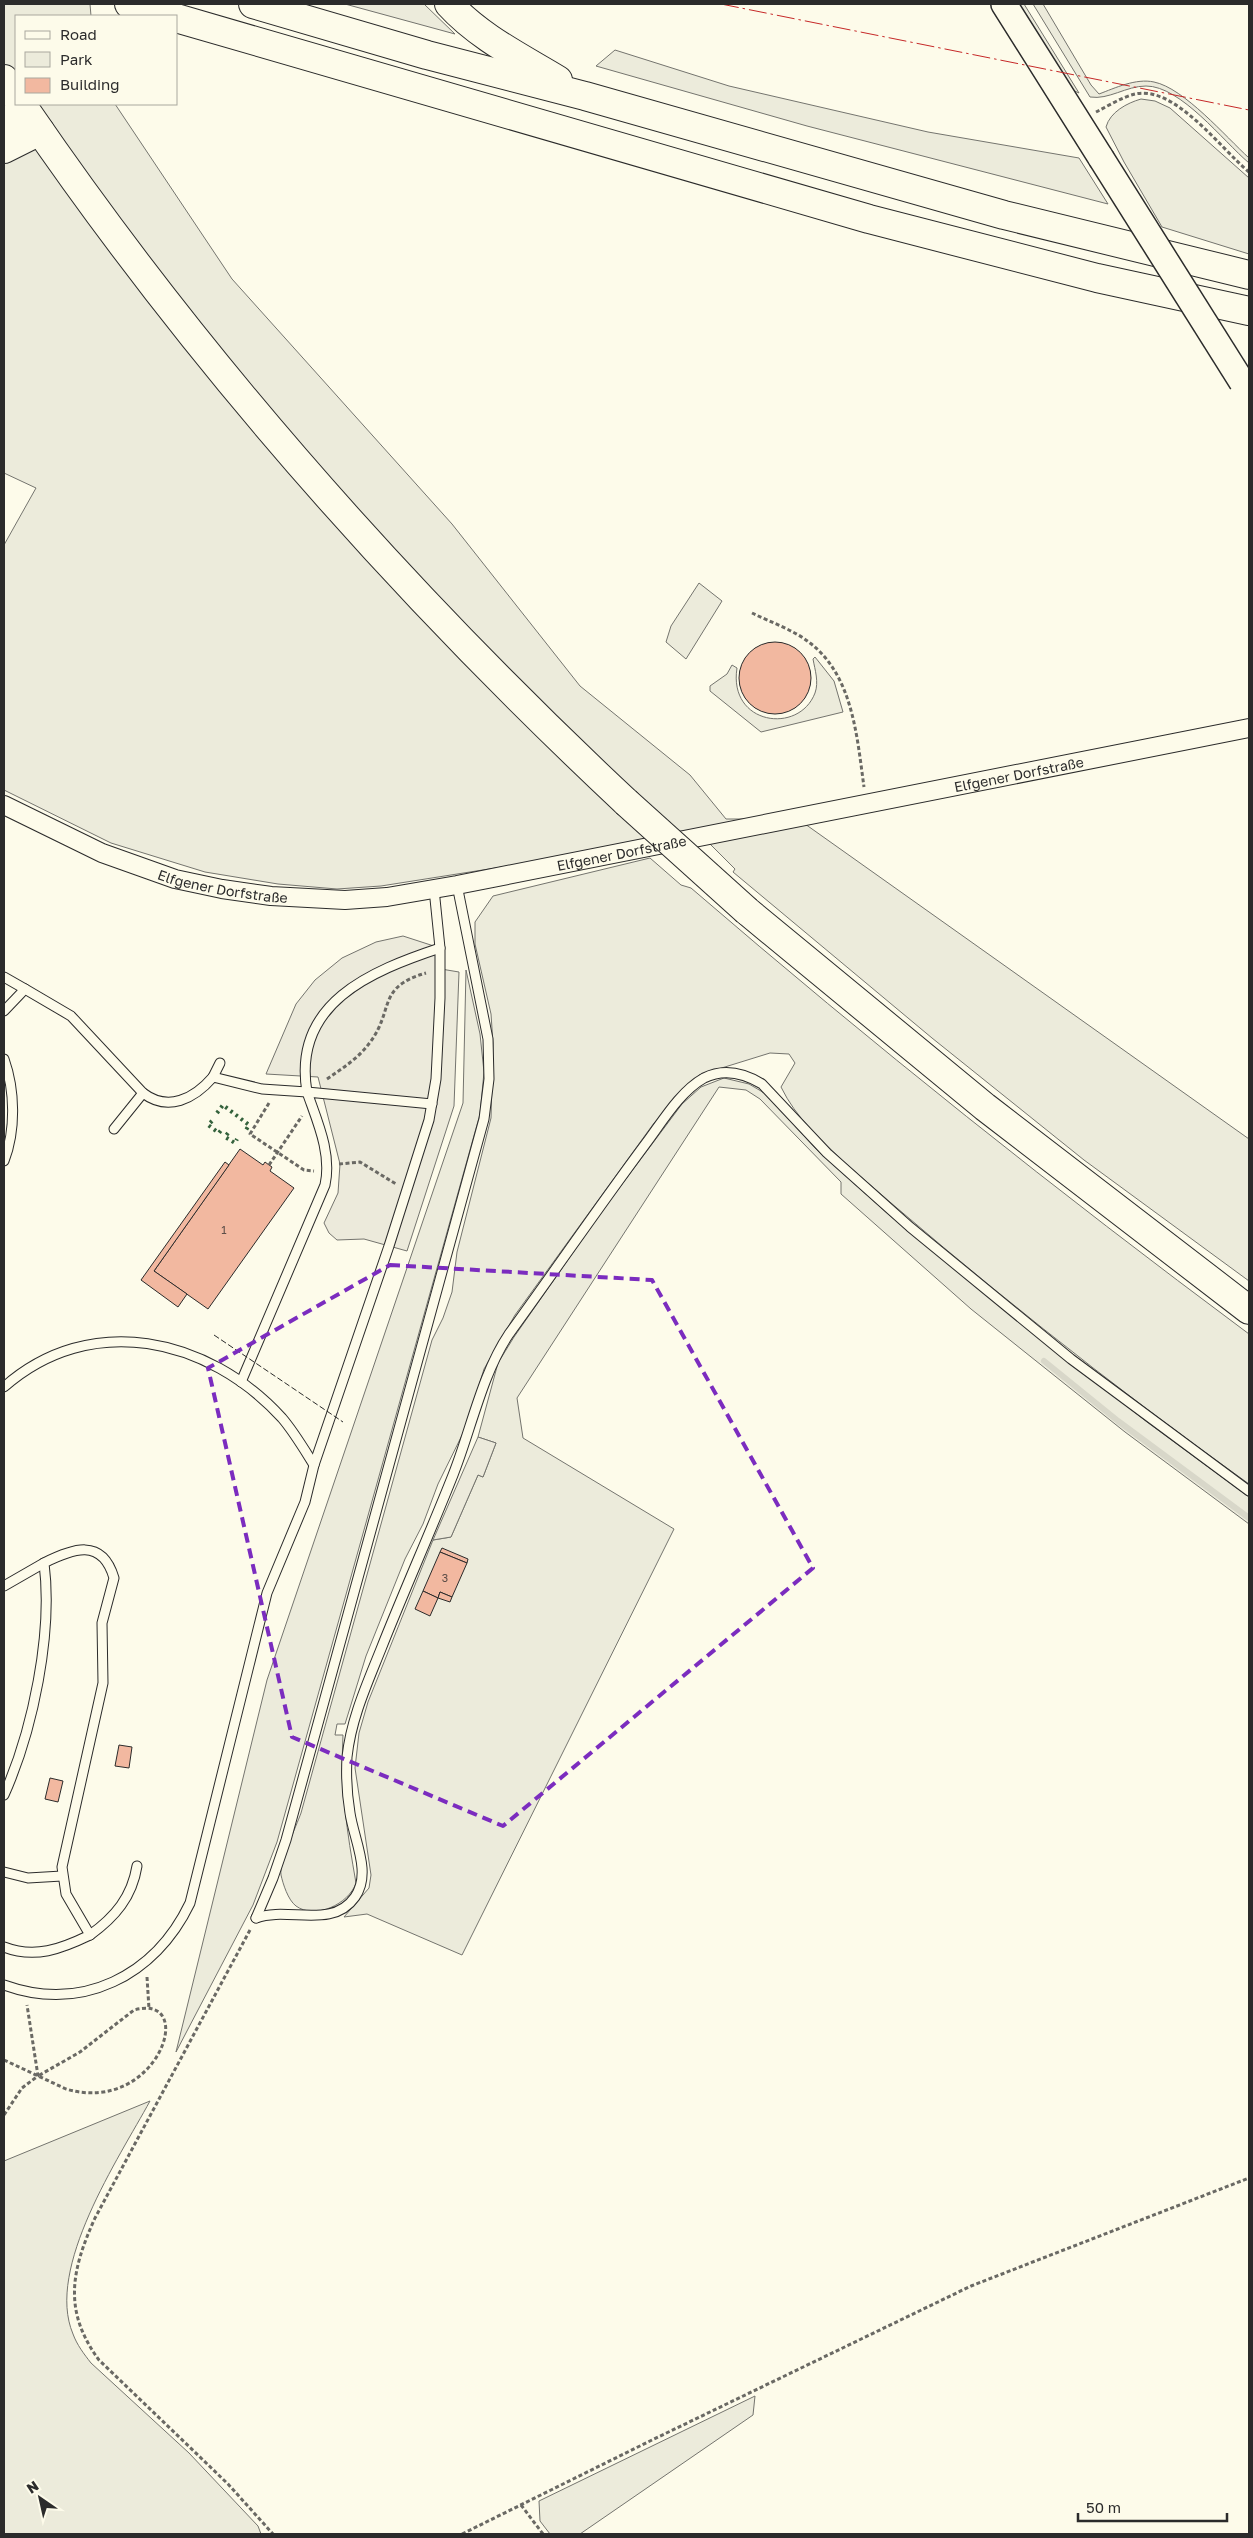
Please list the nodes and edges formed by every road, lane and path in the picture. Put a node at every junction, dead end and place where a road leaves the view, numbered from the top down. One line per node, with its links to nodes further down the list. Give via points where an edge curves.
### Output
1 (129, 4): 5 (main road)
2 (253, 4): 8 (main road, via 427,55)
3 (449, 4): 8 (main road, via 490,39)
4 (1004, 4): 11 (street)
5 (168, 15)
6 (178, 19): 15 (main road, via 869,220 1096,278)
7 (4, 79): 9 (main road)
8 (585, 96): 14 (main road, via 1004,215)
9 (15, 101)
10 (21, 113): 12 (main road); 37 (main road, bridge, via 162,297 262,420 341,511 494,676 747,911 978,1101)
11 (1078, 122): 13 (path, via 1135,94 1157,95 1187,113); 16 (street, bridge)
12 (4, 149)
13 (1249, 172)
14 (1249, 274)
15 (1249, 311)
16 (1246, 387)
17 (752, 613): 20 (path, via 810,642 834,666 847,695)
18 (1249, 728): 20 (street, Elfgener Dorfstraße)
19 (4, 805): 22 (street, Elfgener Dorfstraße, via 102,853 174,879 214,888 271,896 345,900)
20 (867, 805): 21 (street, Elfgener Dorfstraße)
21 (457, 886): 22 (street, Elfgener Dorfstraße); 48 (lane, via 488,1039 489,1079 484,1119 282,1853)
22 (434, 889): 23 (lane)
23 (440, 948): 24 (lane); 31 (lane, via 380,969 338,997 317,1025 306,1052)
24 (441, 969): 31 (path, via 398,985 388,998 378,1028 367,1046 342,1069); 33 (lane, via 438,1054)
25 (4, 977): 26 (lane)
26 (25, 989): 27 (lane); 32 (lane, via 71,1016)
27 (4, 1011)
28 (4, 1059): 35 (lane, via 12,1114)
29 (220, 1063): 30 (lane)
30 (213, 1077): 31 (lane, via 262,1089); 32 (lane, via 194,1095 180,1101 159,1103)
31 (307, 1092): 33 (lane); 36 (path, via 302,1116); 38 (lane, via 325,1150 325,1185)
32 (143, 1093): 34 (lane)
33 (432, 1104): 40 (lane, via 390,1246)
34 (114, 1129)
35 (4, 1161)
36 (269, 1165)
37 (1249, 1310)
38 (242, 1382): 39 (lane, via 207,1361 178,1350 143,1343 108,1342 55,1354 34,1364); 40 (lane, via 282,1418)
39 (4, 1387)
40 (314, 1465): 51 (lane, via 305,1502 263,1608 195,1888 177,1927)
41 (1249, 1491): 48 (lane, via 1071,1359 910,1226 821,1147 762,1084 732,1072 708,1076 688,1091 647,1143 496,1356 454,1472 352,1728 347,1782 350,1813 362,1865 358,1892 345,1908 330,1915 278,1913)
42 (44, 1563): 43 (lane); 44 (lane, via 46,1608 41,1662 20,1751); 47 (lane, via 72,1550 86,1549 104,1559 114,1578 102,1623 103,1683 63,1858)
43 (4, 1586)
44 (4, 1795)
45 (137, 1866): 49 (lane, via 132,1888 123,1905)
46 (4, 1872): 47 (lane, via 28,1878)
47 (62, 1876): 49 (lane, via 66,1894)
48 (256, 1918): 60 (path, via 95,2218 79,2258 74,2300 84,2338 99,2360)
49 (90, 1935): 50 (lane, via 44,1953 18,1952)
50 (4, 1947)
51 (146, 1961): 53 (lane, via 131,1974 103,1987 58,1994); 54 (path)
52 (4, 1985): 53 (lane)
53 (25, 1992): 56 (path)
54 (149, 2009): 56 (path, via 128,2013 80,2052); 56 (path, via 164,2021 166,2036 157,2058 134,2080 111,2090 87,2093 66,2089)
55 (4, 2060): 56 (path)
56 (38, 2076): 57 (path, via 22,2088)
57 (4, 2115)
58 (1249, 2178): 59 (path, via 964,2289)
59 (521, 2505): 61 (path); 62 (path)
60 (274, 2534)
61 (462, 2534)
62 (543, 2534)

